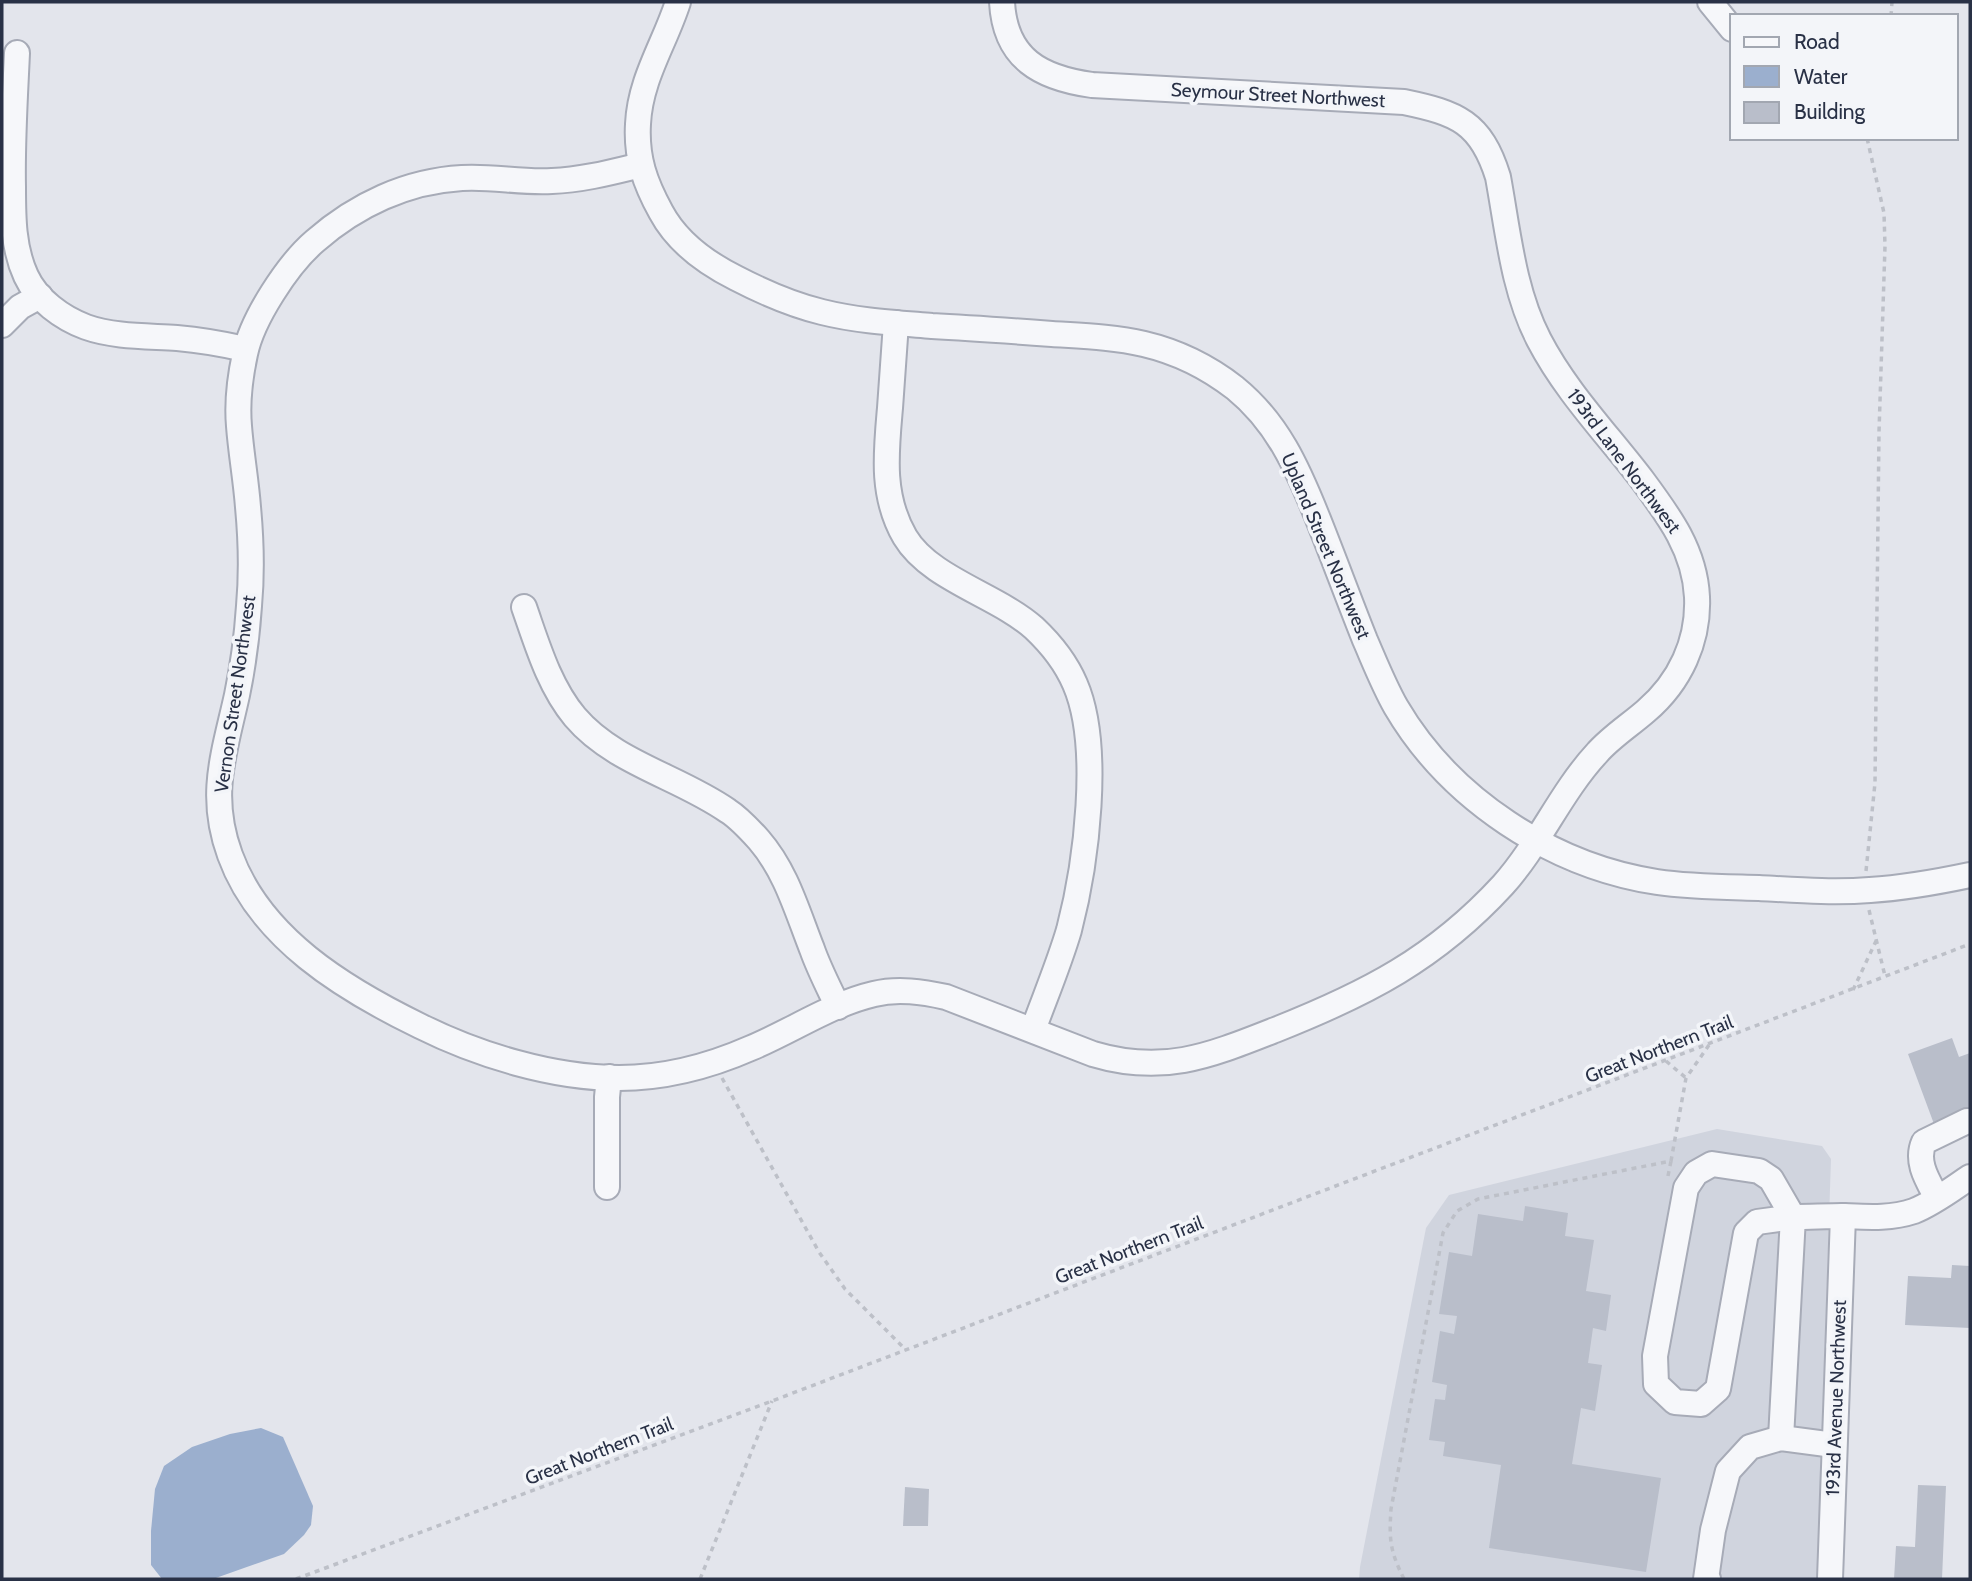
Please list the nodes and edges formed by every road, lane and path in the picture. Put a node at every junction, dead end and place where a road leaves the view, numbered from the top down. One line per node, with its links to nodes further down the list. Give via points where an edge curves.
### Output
1 (678, 2): 7 (street, Upland Street Northwest, via 642,98 638,121)
2 (1002, 2): 8 (street, Seymour Street Northwest, via 1012,41 1028,61 1055,78 1092,85 1404,102 1453,115 1479,135 1493,162)
3 (1710, 2): 4 (street)
4 (1730, 27)
5 (17, 53): 9 (street, via 13,221 20,261)
6 (1867, 140): 16 (path, via 1884,213 1885,246)
7 (641, 165): 10 (street, Upland Street Northwest, via 666,221 681,240 721,270 817,311); 12 (street, Vernon Street Northwest, via 553,181 442,180 373,202 331,228 296,259 262,311)
8 (1510, 243): 14 (street, 193rd Lane Northwest, via 1520,291 1539,340 1676,528 1688,551 1697,596 1693,638 1677,677 1597,753)
9 (40, 296): 11 (street); 12 (street, via 68,318 105,332)
10 (896, 323): 14 (street, Upland Street Northwest, via 1141,343 1190,359 1234,388 1270,423 1298,469 1383,682 1414,735 1460,786); 22 (street, via 886,480 906,539 934,567 1034,628 1064,663 1084,716 1088,748 1084,851 1069,930)
11 (2, 325)
12 (246, 349): 26 (street, Vernon Street Northwest, via 238,422 248,507 249,604 242,668 219,777 223,827 238,874 266,919 288,940 338,978 410,1020 478,1050 537,1068)
13 (524, 607): 21 (street, via 554,684 575,717 604,743 730,811 759,840 782,874)
14 (1536, 842): 16 (street, Upland Street Northwest, via 1578,861 1655,882); 22 (street, Vernon Street Northwest, via 1467,921 1403,970 1356,996 1230,1047 1181,1061 1136,1063 1093,1054)
15 (1970, 875): 16 (street, Upland Street Northwest)
16 (1869, 890): 17 (path)
17 (1876, 941): 19 (path); 20 (path)
18 (1970, 944): 19 (path, Great Northern Trail)
19 (1885, 976): 20 (path, Great Northern Trail)
20 (1853, 990): 23 (path, Great Northern Trail)
21 (838, 1007): 22 (street, Vernon Street Northwest, via 875,994 922,992); 25 (street, Vernon Street Northwest)
22 (1033, 1030)
23 (1710, 1044): 24 (path, Great Northern Trail); 27 (path)
24 (1666, 1061): 27 (path); 34 (path, Great Northern Trail)
25 (713, 1062): 26 (street, Vernon Street Northwest, via 647,1075); 34 (path, via 819,1252 845,1289)
26 (608, 1077): 30 (street)
27 (1686, 1078): 40 (path, via 1671,1161 1478,1199 1457,1211 1443,1233 1391,1509 1393,1558)
28 (1970, 1121): 31 (street, via 1924,1142 1920,1161)
29 (1970, 1177): 31 (street)
30 (607, 1187)
31 (1937, 1198): 32 (street, via 1894,1216)
32 (1843, 1216): 33 (street); 37 (street, 193rd Avenue Northwest)
33 (1793, 1217): 33 (street, via 1771,1179 1759,1171 1712,1164 1696,1173 1686,1188 1655,1356 1656,1384 1675,1402 1701,1404 1718,1389 1746,1233 1756,1222); 36 (street)
34 (906, 1350): 35 (path, Great Northern Trail)
35 (772, 1401): 38 (path, Great Northern Trail); 39 (path)
36 (1781, 1438): 37 (street); 41 (street, via 1750,1447 1728,1471)
37 (1834, 1445): 42 (street, 193rd Avenue Northwest)
38 (296, 1579)
39 (700, 1579)
40 (1404, 1579)
41 (1707, 1579)
42 (1830, 1579)

